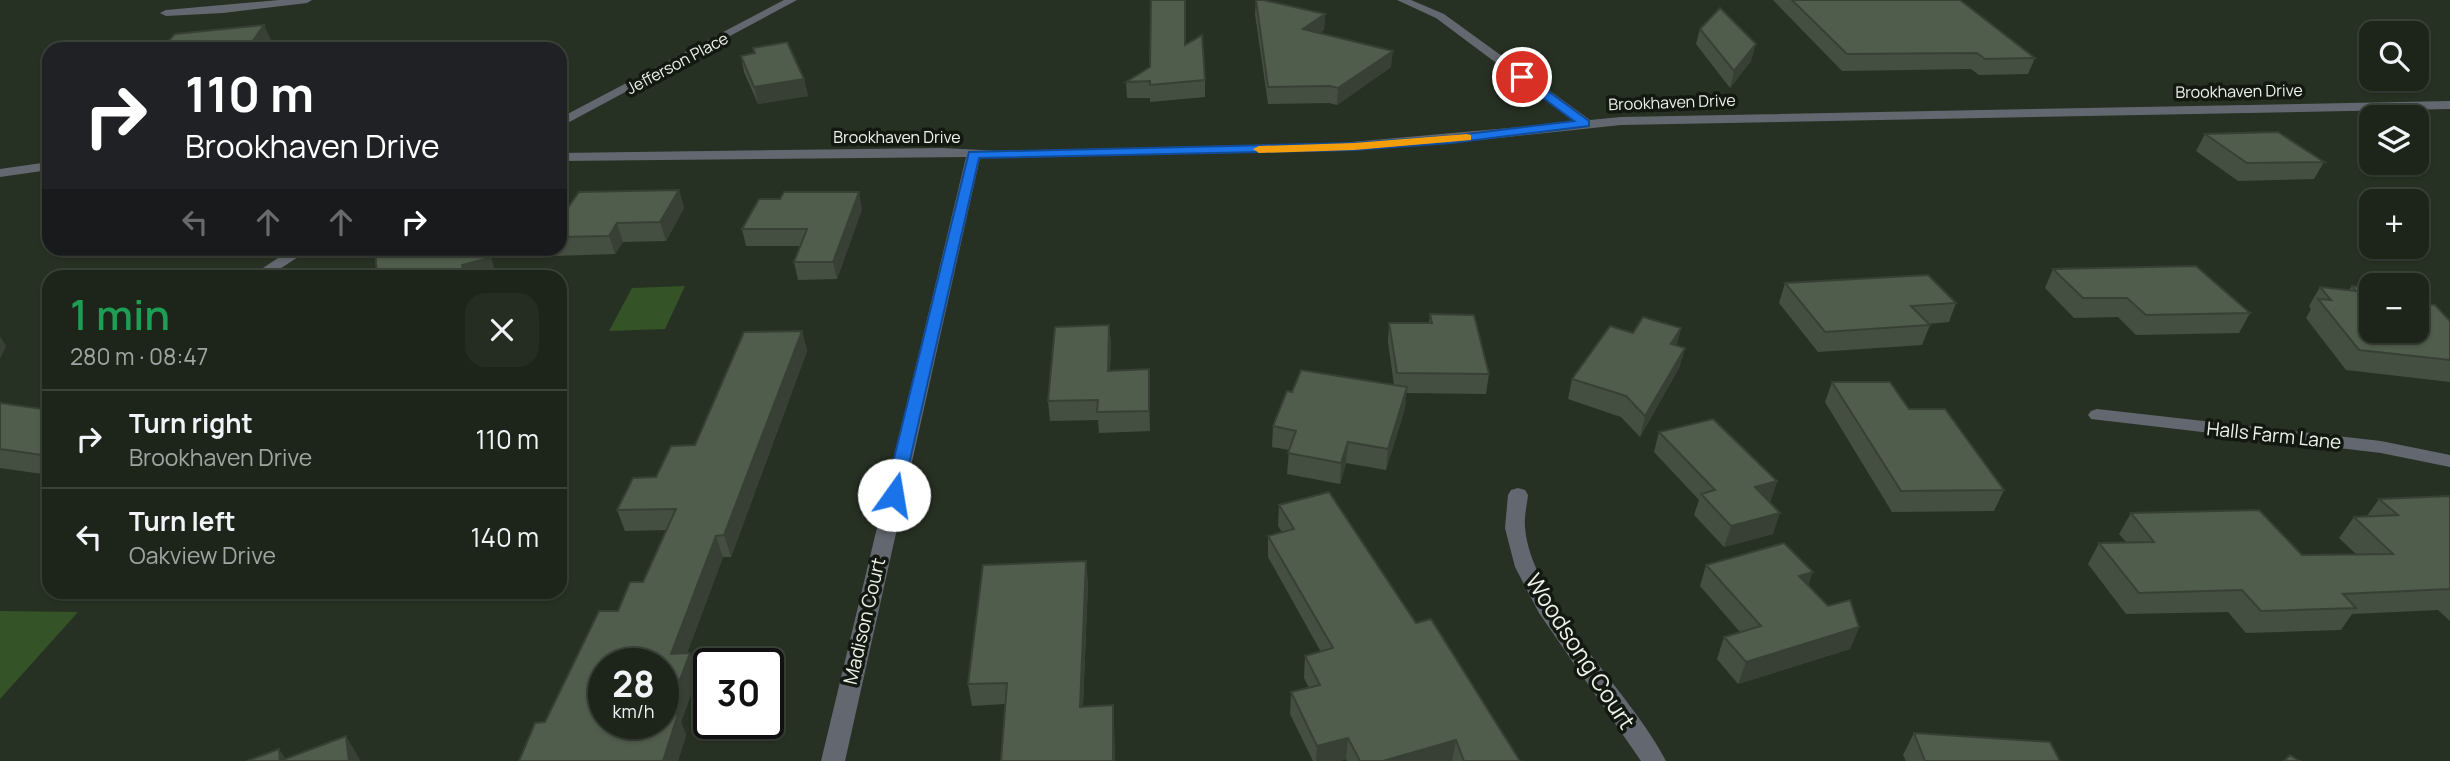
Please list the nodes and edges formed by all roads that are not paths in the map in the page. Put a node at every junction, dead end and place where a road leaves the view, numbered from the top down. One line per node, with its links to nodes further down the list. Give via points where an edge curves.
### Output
1 (307, 0): 4 (street)
2 (792, 0): 6 (street, Jefferson Place)
3 (1413, 1): 7 (street)
4 (166, 13)
5 (2450, 105): 7 (street, Brookhaven Drive)
6 (567, 120)
7 (1585, 123): 8 (street, Brookhaven Drive, via 1340,147)
8 (974, 154): 9 (street, Brookhaven Drive); 17 (street, Madison Court)
9 (567, 157)
10 (42, 167): 11 (street)
11 (0, 173)
12 (291, 256): 13 (street)
13 (269, 270)
14 (2096, 415): 15 (street, Halls Farm Lane, via 2381,447)
15 (2450, 461)
16 (1518, 495): 18 (street, Woodsong Court, via 1516,528 1525,567 1547,607)
17 (833, 761)
18 (1654, 761)

